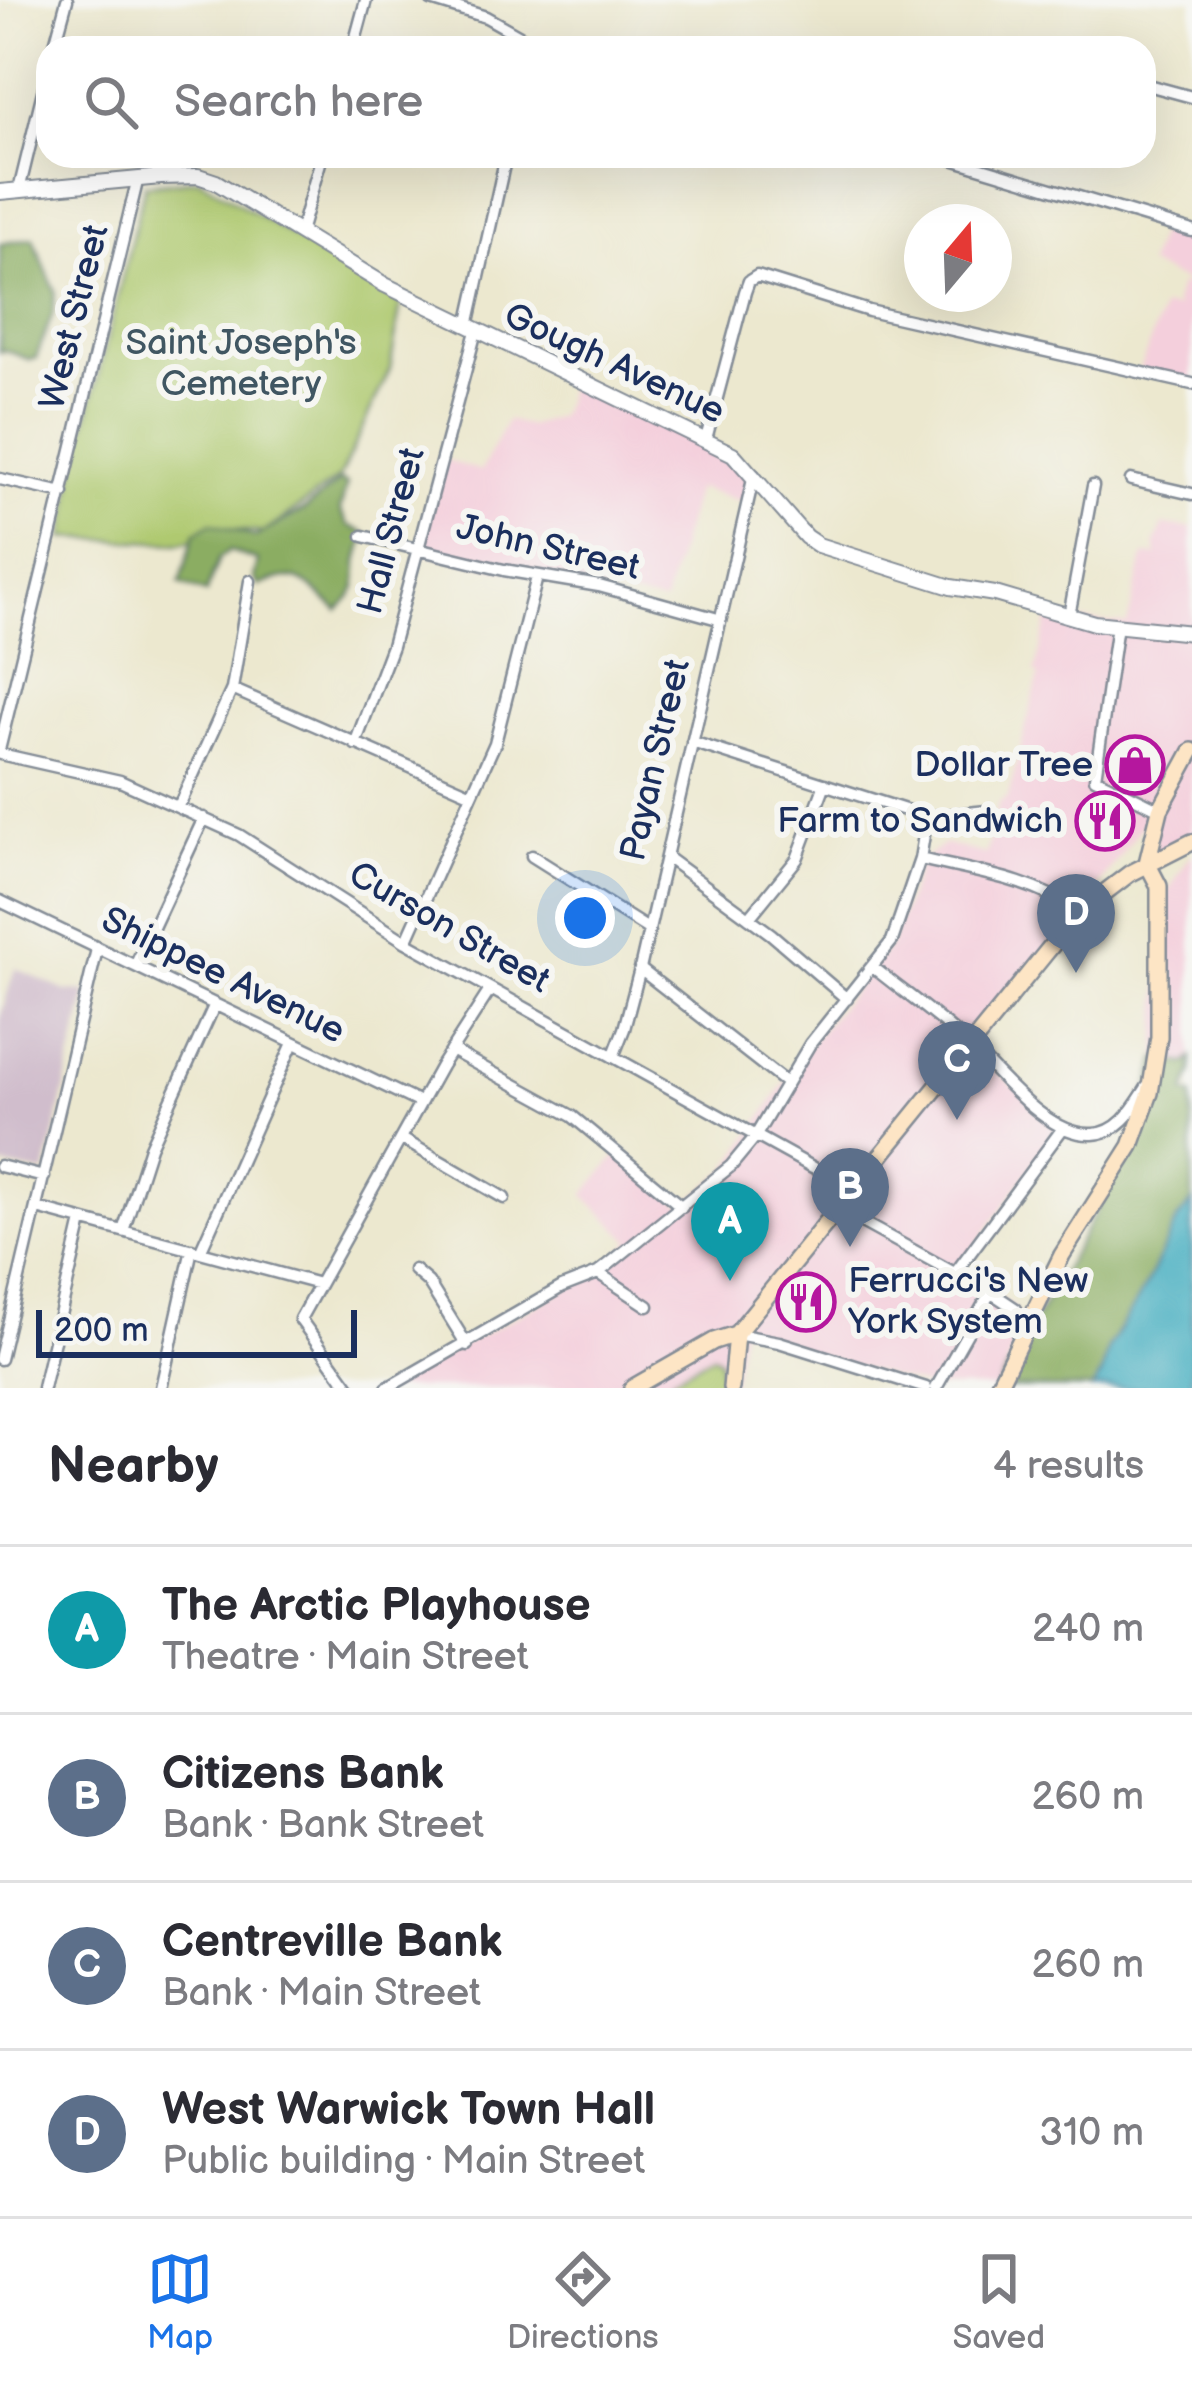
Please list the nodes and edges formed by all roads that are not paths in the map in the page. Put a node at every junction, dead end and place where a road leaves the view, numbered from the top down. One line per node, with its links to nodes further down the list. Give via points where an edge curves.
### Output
1 (67, 0): 6 (street)
2 (366, 0): 7 (street)
3 (431, 0): 5 (street)
4 (491, 0): 5 (street)
5 (486, 17): 8 (street)
6 (57, 36)
7 (356, 36)
8 (519, 36)
9 (1156, 87): 10 (street)
10 (1192, 97)
11 (36, 122): 16 (street)
12 (319, 168): 19 (street)
13 (504, 168): 20 (street, Hall Street)
14 (980, 168): 18 (street)
15 (137, 182): 16 (street, Gough Avenue); 19 (street, Gough Avenue, via 198,176); 27 (street, West Street)
16 (20, 190): 17 (street, Gough Avenue)
17 (0, 192)
18 (1192, 231)
19 (300, 232): 20 (street, Gough Avenue)
20 (472, 329): 22 (street, Gough Avenue); 30 (street, Hall Street)
21 (1192, 384): 22 (street, via 869,311 758,276 745,292)
22 (706, 439): 23 (street, Gough Avenue)
23 (754, 475): 33 (street, Gough Avenue, via 818,545); 34 (street, Payan Street)
24 (0, 479): 27 (street)
25 (1132, 480): 28 (street)
26 (1093, 486): 33 (street)
27 (63, 494): 38 (street, West Street)
28 (1192, 494)
29 (364, 536): 30 (street, John Street)
30 (418, 549): 31 (street, John Street); 41 (street, Hall Street, via 386,670)
31 (537, 577): 34 (street, John Street); 45 (street, via 503,717)
32 (250, 581): 39 (street)
33 (1069, 616): 35 (street, Gough Avenue)
34 (718, 619): 40 (street, Payan Street)
35 (1117, 626): 36 (street, Gough Avenue); 47 (street, via 1095,778)
36 (1192, 633)
37 (0, 674): 38 (street)
38 (15, 677): 42 (street, West Street)
39 (232, 689): 41 (street); 46 (street)
40 (692, 742): 44 (street); 53 (street, Payan Street)
41 (355, 744): 45 (street)
42 (0, 750): 46 (street, Curson Street)
43 (1192, 751): 47 (main road)
44 (825, 784): 49 (street); 58 (street, via 797,859)
45 (472, 794): 60 (street)
46 (179, 806): 50 (street, Curson Street)
47 (1160, 810): 55 (main road)
48 (988, 812): 49 (street)
49 (927, 817): 54 (street)
50 (204, 818): 60 (street, Curson Street); 62 (street)
51 (1192, 842): 55 (main road)
52 (532, 856): 59 (street)
53 (666, 857): 58 (street); 59 (street, Payan Street)
54 (920, 859): 57 (street, via 1054,893); 63 (street, via 892,941)
55 (1147, 863): 57 (main road); 72 (main road, via 1159,886)
56 (0, 902): 61 (street, Shippee Avenue)
57 (1079, 912): 69 (main road)
58 (749, 918): 66 (street)
59 (648, 929): 64 (street, Payan Street)
60 (406, 942): 65 (street, Curson Street)
61 (98, 949): 62 (street, Shippee Avenue); 79 (street)
62 (135, 966): 67 (street, Shippee Avenue)
63 (874, 968): 66 (street); 69 (street)
64 (640, 969): 71 (street, Payan Street); 73 (street)
65 (490, 990): 70 (street); 71 (street, Curson Street)
66 (847, 999): 73 (street)
67 (215, 1004): 68 (street, Shippee Avenue); 86 (street, via 150,1147)
68 (293, 1043): 74 (street, Shippee Avenue); 87 (street)
69 (971, 1046): 75 (street); 80 (main road)
70 (451, 1049): 74 (street); 82 (street, via 572,1116)
71 (613, 1057): 76 (street, Curson Street)
72 (1152, 1080): 75 (street, via 1113,1128 1088,1135); 94 (main road, via 1131,1146)
73 (786, 1083): 76 (street)
74 (420, 1103): 77 (street)
75 (1063, 1128): 89 (street)
76 (754, 1137): 80 (street, Curson Street); 82 (street)
77 (402, 1139): 81 (street); 91 (street)
78 (0, 1166): 79 (street)
79 (44, 1177): 83 (street)
80 (854, 1190): 84 (main road)
81 (504, 1198)
82 (682, 1207): 90 (street)
83 (37, 1208): 85 (street); 95 (street)
84 (838, 1209): 89 (street); 96 (main road)
85 (82, 1221): 86 (street); 99 (street)
86 (123, 1231): 87 (street)
87 (196, 1250): 91 (street); 100 (street)
88 (414, 1270): 97 (street)
89 (956, 1272): 92 (street)
90 (598, 1273): 93 (street); 97 (street)
91 (319, 1283): 101 (street, via 300,1319)
92 (990, 1292): 94 (street, via 1016,1309); 106 (street)
93 (648, 1306)
94 (1024, 1332): 107 (main road)
95 (3, 1334): 98 (street)
96 (736, 1334): 103 (main road); 104 (main road); 105 (street)
97 (467, 1345): 102 (street)
98 (0, 1358)
99 (43, 1388)
100 (161, 1388)
101 (350, 1388)
102 (388, 1388)
103 (632, 1388)
104 (731, 1388)
105 (926, 1388)
106 (936, 1388)
107 (997, 1388)

